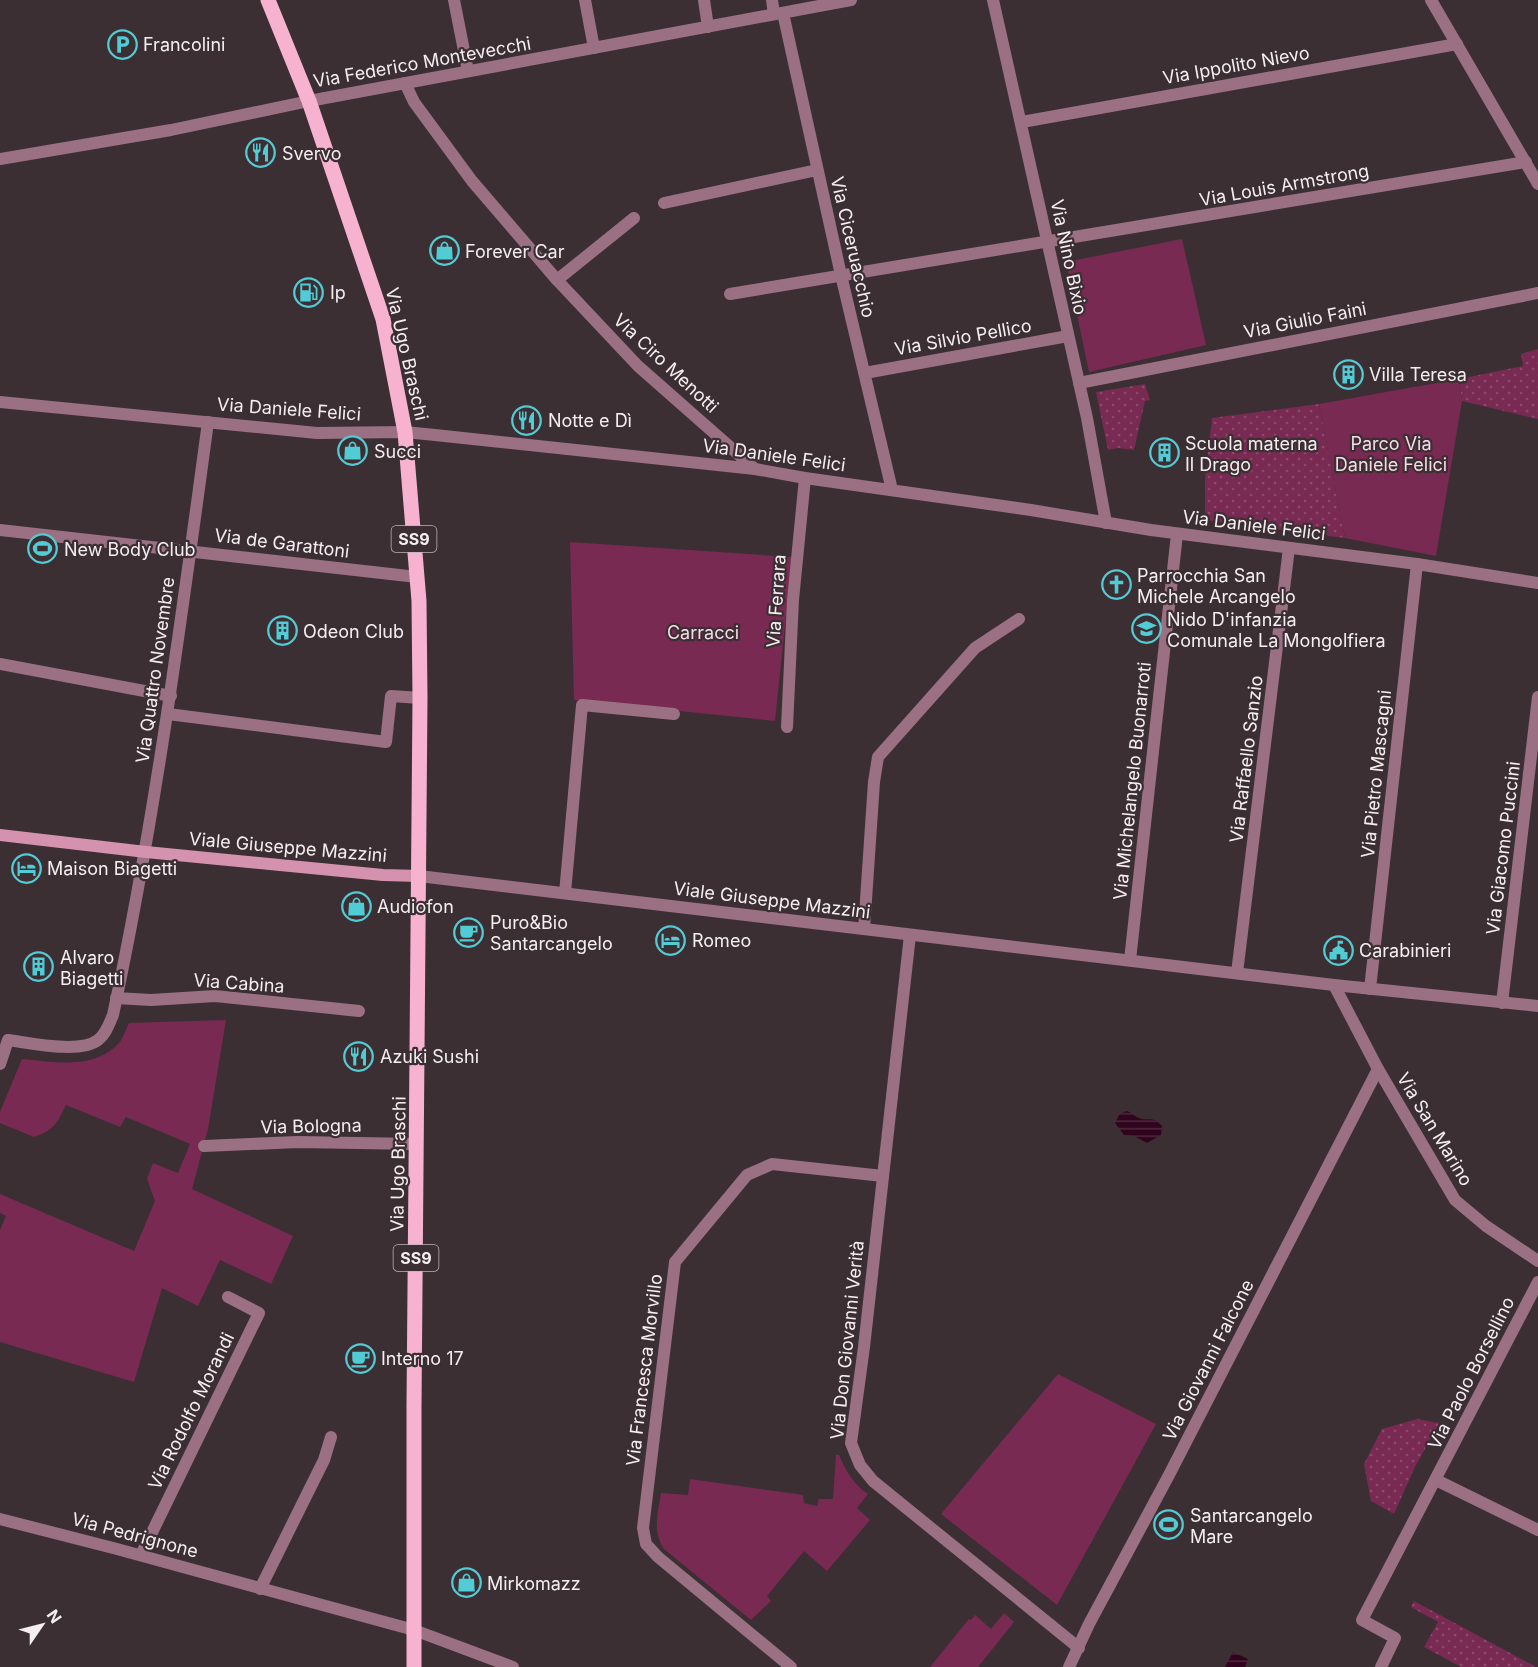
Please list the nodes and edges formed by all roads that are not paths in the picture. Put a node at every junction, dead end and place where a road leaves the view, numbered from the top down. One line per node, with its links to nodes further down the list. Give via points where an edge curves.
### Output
1 (268, 0): 15 (main road, Via Ugo Braschi)
2 (454, 0): 13 (street)
3 (585, 0): 12 (street)
4 (704, 0): 10 (street)
5 (772, 0): 9 (street, Via Ciceruacchio)
6 (851, 0): 9 (street, Via Federico Montevecchi)
7 (993, 0): 16 (street, Via Nino Bixio)
8 (1431, 0): 11 (street)
9 (779, 14): 10 (street, Via Federico Montevecchi); 19 (street, Via Ciceruacchio)
10 (708, 27): 12 (street, Via Federico Montevecchi)
11 (1457, 44): 16 (street, Via Ippolito Nievo); 18 (street)
12 (594, 48): 13 (street, Via Federico Montevecchi)
13 (468, 72): 14 (street, Via Federico Montevecchi)
14 (405, 82): 15 (street, Via Federico Montevecchi); 25 (street, Via Ciro Menotti, via 414,102 472,181)
15 (309, 101): 17 (street, Via Federico Montevecchi, via 171,130); 33 (main road, Via Ugo Braschi / SS9, via 383,319)
16 (1022, 122): 23 (street, Via Nino Bixio)
17 (0, 159)
18 (1526, 162): 20 (street); 23 (street, Via Louis Armstrong)
19 (817, 170): 21 (street); 24 (street, Via Ciceruacchio)
20 (1538, 184)
21 (664, 203)
22 (634, 218): 25 (street)
23 (1048, 242): 24 (street, Via Louis Armstrong); 28 (street, Via Nino Bixio)
24 (841, 275): 27 (street, Via Louis Armstrong); 29 (street, Via Ciceruacchio)
25 (556, 280): 34 (street, Via Ciro Menotti, via 638,366)
26 (1538, 293): 30 (street, Via Giulio Faini)
27 (730, 294)
28 (1068, 336): 29 (street, Via Silvio Pellico); 30 (street, Via Nino Bixio)
29 (865, 373): 36 (street, Via Ciceruacchio)
30 (1079, 383): 37 (street, Via Nino Bixio)
31 (0, 402): 32 (street, Via Daniele Felici)
32 (208, 422): 33 (street, Via Daniele Felici, via 317,433); 41 (street, Via Quattro Novembre)
33 (405, 432): 34 (street, Via Daniele Felici); 43 (main road, Via Ugo Braschi / SS9)
34 (755, 469): 35 (street, Via Daniele Felici)
35 (805, 478): 36 (street, Via Daniele Felici); 52 (street, Via Ferrara)
36 (892, 489): 37 (street, Via Daniele Felici)
37 (1106, 523): 39 (street, Via Daniele Felici)
38 (0, 530): 41 (street, Via de Garattoni)
39 (1177, 534): 40 (street, Via Daniele Felici); 59 (street, Via Michelangelo Buonarroti)
40 (1289, 548): 42 (street, Via Daniele Felici); 60 (street, Via Raffaello Sanzio)
41 (191, 550): 43 (street, Via de Garattoni); 47 (street, Via Quattro Novembre)
42 (1417, 564): 44 (street, Via Daniele Felici); 62 (street, Via Pietro Mascagni)
43 (417, 577): 49 (main road, Via Ugo Braschi / SS9)
44 (1538, 583)
45 (1019, 618): 57 (street, via 975,648 878,757)
46 (0, 664): 47 (street)
47 (171, 696): 50 (street, Via Quattro Novembre)
48 (1538, 697): 64 (street, Via Giacomo Puccini)
49 (420, 698): 50 (street, via 391,696 386,742); 55 (main road, Via Ugo Braschi / SS9)
50 (168, 714): 54 (street, Via Quattro Novembre)
51 (674, 714): 56 (street, via 582,705)
52 (787, 727)
53 (0, 835): 54 (main road, Viale Giuseppe Mazzini)
54 (146, 852): 55 (main road, Viale Giuseppe Mazzini); 63 (street)
55 (419, 876): 56 (street, Viale Giuseppe Mazzini); 69 (main road, Via Ugo Braschi / SS9)
56 (565, 893): 57 (street, Viale Giuseppe Mazzini)
57 (864, 929): 58 (street, Viale Giuseppe Mazzini)
58 (910, 935): 59 (street, Viale Giuseppe Mazzini); 71 (street, Via Don Giovanni Verità)
59 (1130, 960): 60 (street, Viale Giuseppe Mazzini)
60 (1237, 973): 61 (street, Viale Giuseppe Mazzini)
61 (1334, 985): 62 (street, Viale Giuseppe Mazzini); 68 (street, Via San Marino)
62 (1370, 988): 64 (street, Viale Giuseppe Mazzini)
63 (116, 998): 66 (street, Via Cabina, via 215,996); 67 (street, via 107,1029 87,1047 9,1040)
64 (1502, 1003): 65 (street, Viale Giuseppe Mazzini)
65 (1538, 1006)
66 (359, 1011)
67 (0, 1064)
68 (1378, 1069): 72 (street, Via San Marino, via 1455,1200); 82 (street, Via Giovanni Falcone)
69 (417, 1144): 70 (street, Via Bologna, via 298,1142); 81 (main road, Via Ugo Braschi / SS9)
70 (204, 1146)
71 (883, 1176): 82 (street, Via Don Giovanni Verità, via 852,1443 860,1465 873,1482); 85 (street, Via Francesca Morvillo, via 772,1164 747,1174 675,1262 643,1528 646,1544)
72 (1538, 1261)
73 (1538, 1282): 76 (street, Via Paolo Borsellino)
74 (228, 1297): 79 (street, Via Rodolfo Morandi, via 259,1313)
75 (332, 1437): 80 (street)
76 (1436, 1480): 78 (street); 87 (street, Via Paolo Borsellino, via 1362,1620 1395,1638)
77 (0, 1519): 79 (street, Via Pedrignone)
78 (1538, 1530)
79 (141, 1555): 80 (street, Via Pedrignone)
80 (260, 1589): 81 (street, Via Pedrignone)
81 (414, 1630): 83 (main road, Via Ugo Braschi / SS9); 84 (street, Via Pedrignone)
82 (1078, 1648): 86 (street, Via Giovanni Falcone)
83 (414, 1667)
84 (513, 1667)
85 (791, 1667)
86 (1069, 1667)
87 (1381, 1667)

